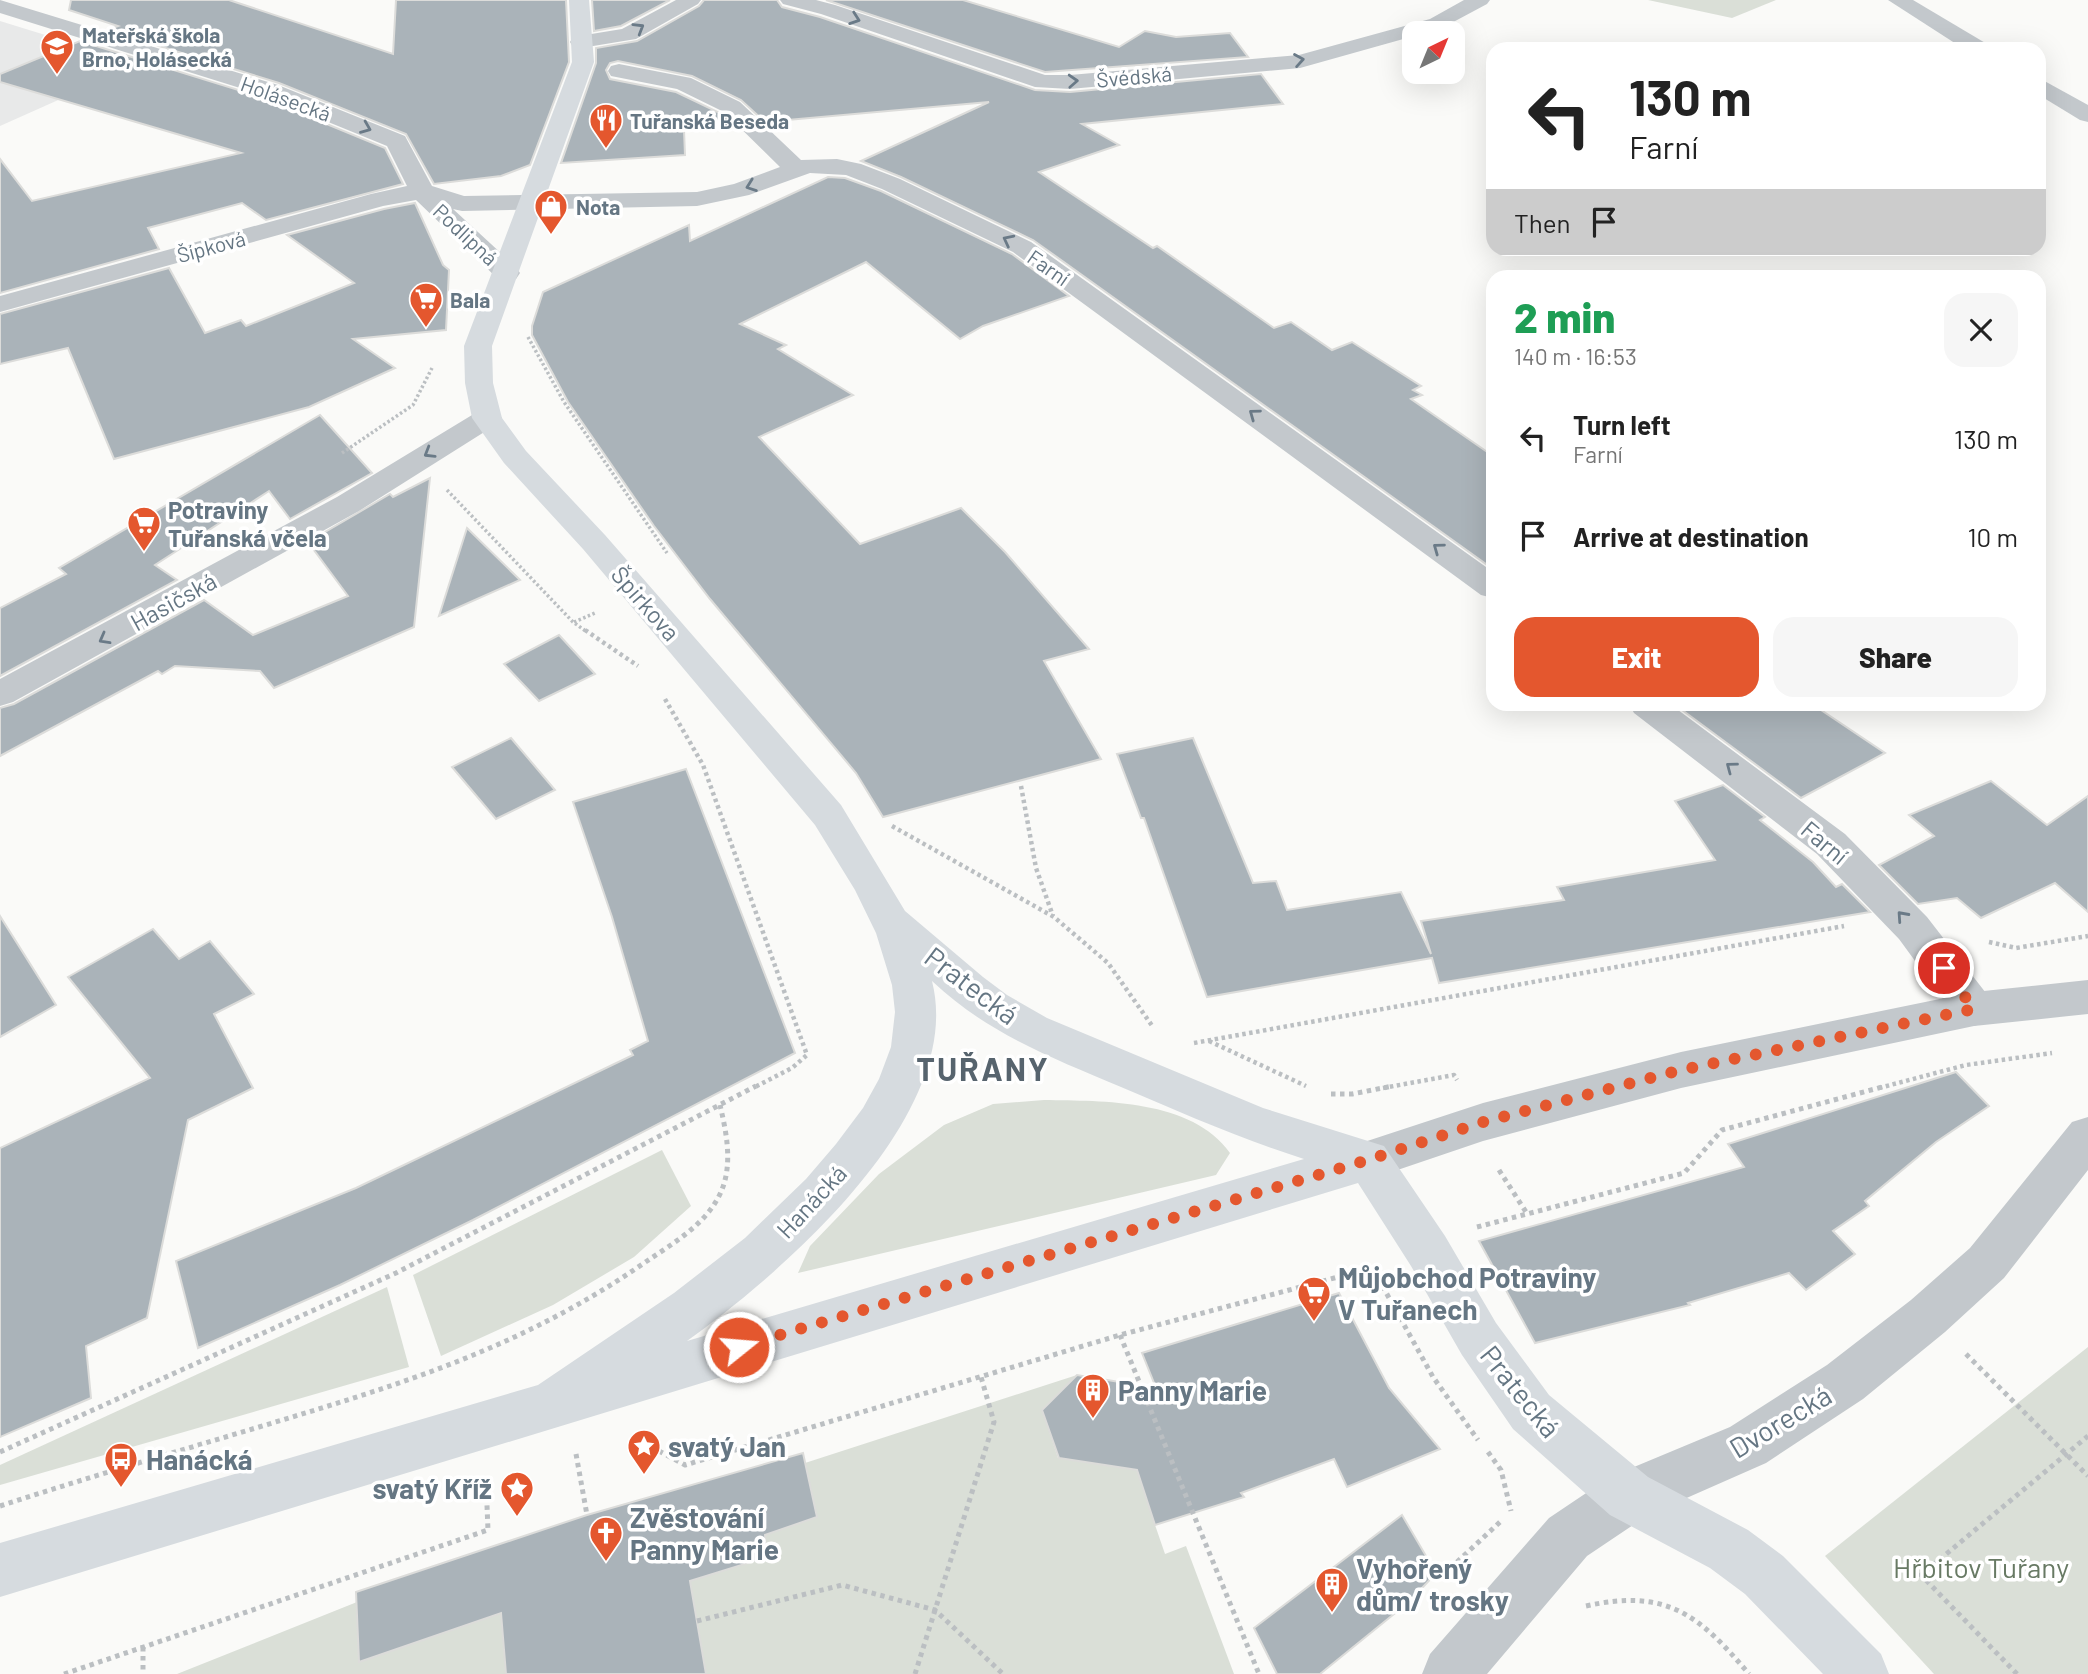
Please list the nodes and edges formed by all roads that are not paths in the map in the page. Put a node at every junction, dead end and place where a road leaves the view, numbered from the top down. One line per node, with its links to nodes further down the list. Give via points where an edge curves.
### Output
1 (579, 0): 8 (main road)
2 (691, 0): 8 (street, one-way to 2, via 628,34)
3 (790, 0): 4 (street, Švédská, one-way to 4, via 1043,82 1300,61 1437,23)
4 (1480, 0)
5 (1898, 0): 7 (street)
6 (0, 5): 13 (street, Holásecká, one-way to 13, via 270,90 397,141)
7 (1967, 42)
8 (582, 52): 14 (main road, Podlipná)
9 (619, 71): 12 (street, via 683,83 733,107)
10 (2046, 89): 11 (street)
11 (2088, 115)
12 (795, 168): 14 (street, Farní, one-way to 14, via 740,190 697,199); 18 (street, Farní, one-way to 12, via 1022,247 911,192 852,169)
13 (422, 191): 14 (street, Podlipná, via 462,204); 15 (street, Podlipná); 16 (street, Šípková)
14 (531, 204): 15 (main road, Podlipná)
15 (507, 273): 17 (main road, Špirkova, via 478,346 479,383)
16 (0, 304)
17 (488, 418): 19 (street, Hasičská, one-way to 19, via 348,504); 21 (main road, Špirkova, via 515,457 594,542 828,815)
18 (1486, 583)
19 (0, 694)
20 (1656, 711): 23 (street, Farní, one-way to 20, via 1902,916 1832,844)
21 (887, 914): 25 (main road, Pratecká, via 968,989 1032,1030 1253,1124); 26 (main road, Hanácká, via 913,986 916,1015 914,1044 900,1085 876,1126 832,1181 735,1276)
22 (2088, 997): 23 (street, Hanácká)
23 (1974, 1009): 25 (street, Hanácká, via 1681,1070 1483,1122)
24 (2088, 1136): 27 (street, Dvorecká, via 1987,1263 1928,1317 1845,1382 1748,1445)
25 (1368, 1160): 26 (main road, Hanácká); 27 (main road, Pratecká, via 1479,1339 1531,1412)
26 (556, 1401): 28 (main road, Hanácká)
27 (1629, 1496): 29 (street, Dvorecká, via 1568,1537); 30 (main road, Pratecká, via 1729,1549 1764,1575)
28 (0, 1570)
29 (1450, 1674)
30 (1861, 1674)

